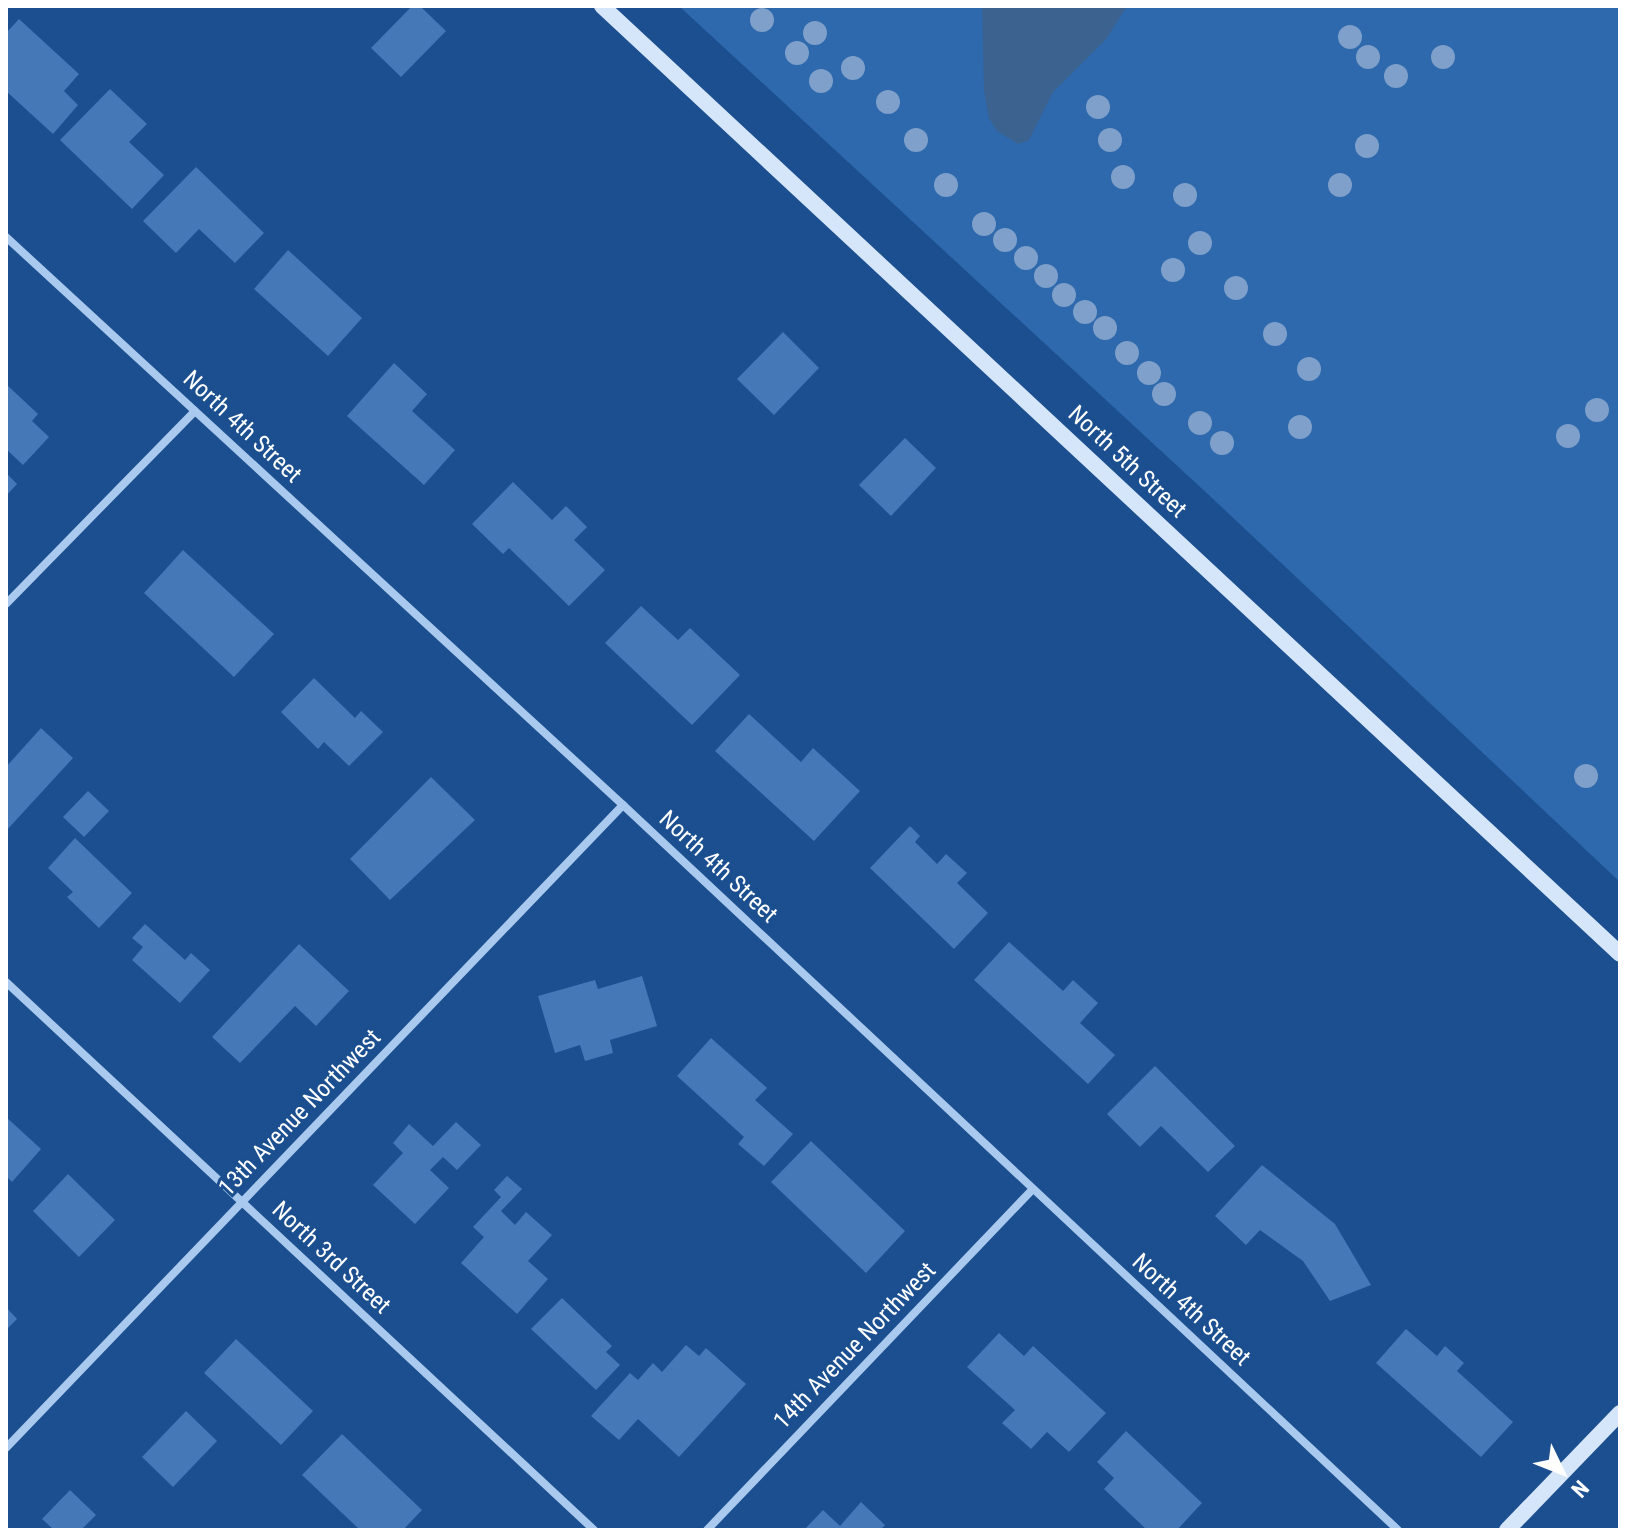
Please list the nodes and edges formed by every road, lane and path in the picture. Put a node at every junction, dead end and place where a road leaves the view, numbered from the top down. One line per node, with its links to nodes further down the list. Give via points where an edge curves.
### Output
1 (602, 6): 6 (street, North 5th Street)
2 (6, 237): 3 (street, North 4th Street)
3 (195, 411): 4 (street); 5 (street, North 4th Street)
4 (6, 604)
5 (623, 805): 8 (street, North 4th Street); 9 (street, 13th Avenue Northwest)
6 (1620, 954)
7 (6, 982): 9 (street, North 3rd Street)
8 (1032, 1190): 13 (street, 14th Avenue Northwest); 14 (street, North 4th Street)
9 (242, 1204): 11 (street, 13th Avenue Northwest); 12 (street, North 3rd Street)
10 (1620, 1413): 15 (street)
11 (6, 1448)
12 (594, 1530)
13 (707, 1530)
14 (1398, 1530)
15 (1507, 1530)

